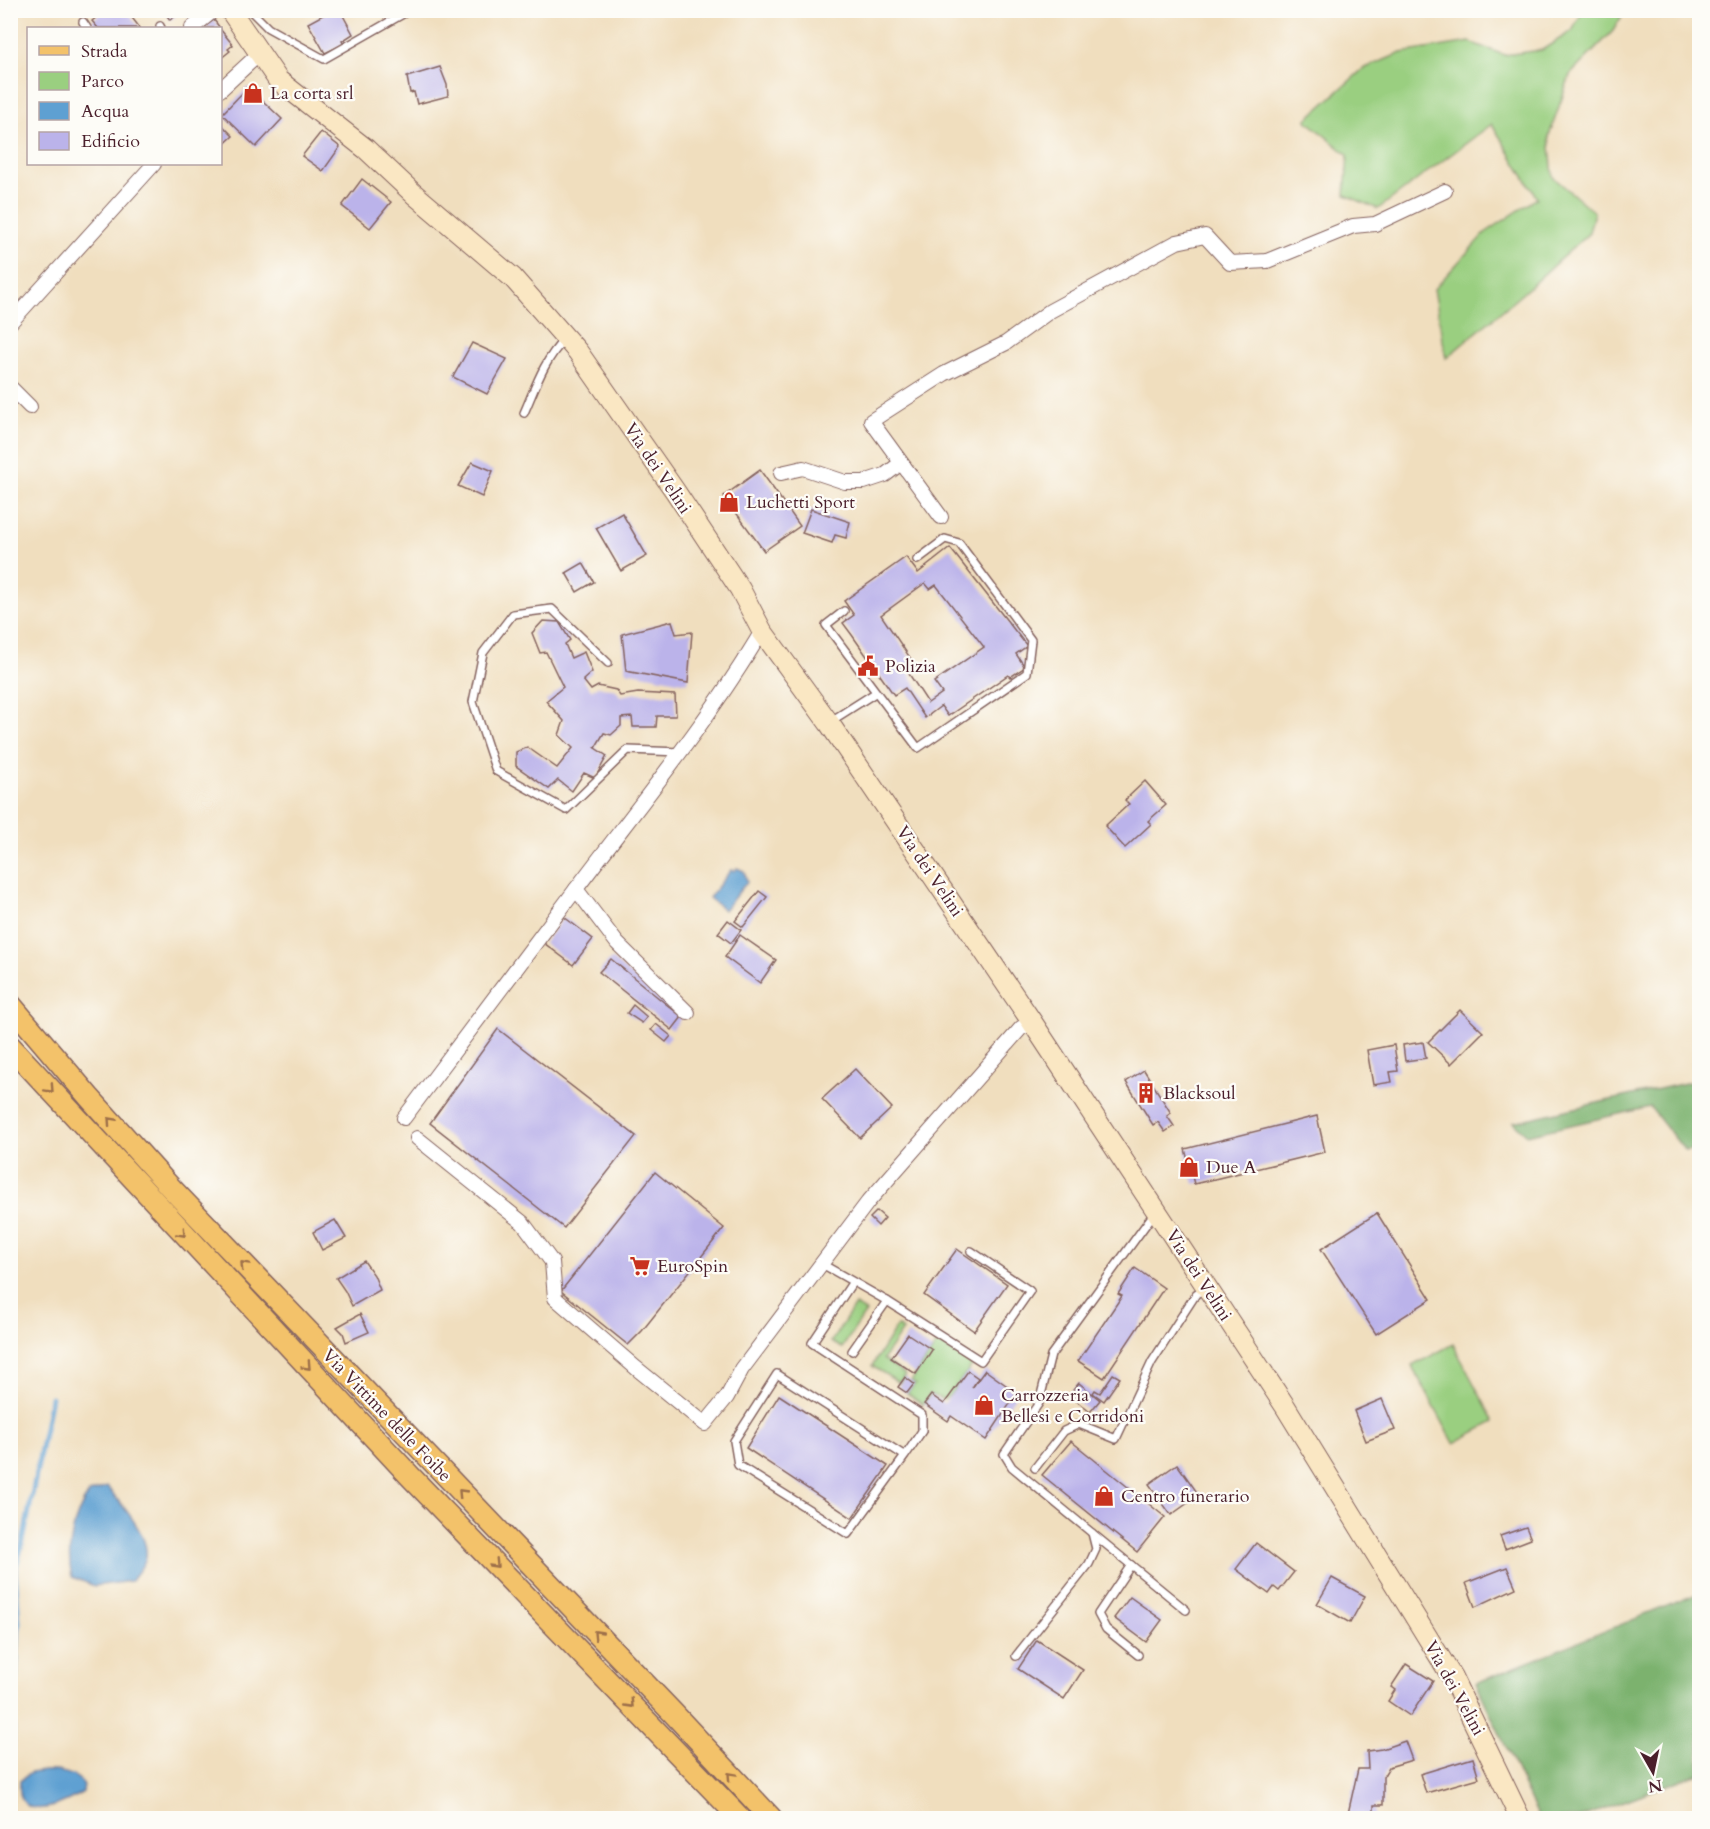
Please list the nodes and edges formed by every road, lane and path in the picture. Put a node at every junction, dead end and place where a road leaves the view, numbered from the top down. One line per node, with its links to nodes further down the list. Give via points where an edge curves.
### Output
1 (214, 10): 5 (street)
2 (230, 10): 6 (street, Via dei Velini)
3 (250, 10): 4 (lane, via 268,28 324,59)
4 (410, 10)
5 (193, 27)
6 (259, 54): 7 (street); 11 (street, Via dei Velini, via 278,80 366,149 513,278)
7 (222, 88)
8 (153, 165): 10 (street)
9 (1444, 191): 15 (street, via 1376,224 1353,226 1268,261 1230,263 1205,236 1177,242 1050,311 1006,342 944,374 871,421)
10 (10, 323)
11 (566, 338): 14 (lane, via 544,368); 20 (street, Via dei Velini, via 675,491)
12 (10, 387): 13 (street)
13 (30, 406)
14 (524, 413)
15 (901, 463): 16 (street, via 885,476 864,482 844,482 802,468); 17 (street)
16 (781, 473)
17 (941, 517)
18 (917, 560): 22 (lane, via 945,539 959,543 1031,640 1027,673 918,748)
19 (844, 611): 22 (lane, via 826,625)
20 (762, 631): 23 (street, Via dei Velini); 24 (street)
21 (608, 663): 24 (lane, via 552,609 513,614 483,653 473,702 496,771 566,810 628,750)
22 (875, 693): 23 (lane)
23 (829, 723): 28 (street, Via dei Velini)
24 (680, 752): 25 (street)
25 (576, 889): 27 (street, via 616,943); 30 (street)
26 (10, 1004): 47 (main road, Via Vittime delle Foibe, one-way to 26, via 171,1188)
27 (688, 1013)
28 (1032, 1022): 32 (street, Via dei Velini); 34 (street, via 1021,1029 867,1202)
29 (10, 1046): 46 (main road, Via Vittime delle Foibe, one-way to 46, via 402,1468)
30 (404, 1118)
31 (417, 1138): 34 (street, via 523,1222 552,1262 555,1298 705,1424)
32 (1156, 1210): 36 (street, Via dei Velini); 41 (lane, via 1051,1355 1039,1403 1004,1454 1012,1467)
33 (971, 1251): 37 (lane, via 1030,1291 981,1360)
34 (822, 1264): 35 (lane)
35 (852, 1282): 37 (lane); 39 (lane, via 812,1343 922,1415 922,1431)
36 (1207, 1286): 40 (lane, via 1196,1294 1152,1362 1116,1439 1079,1424 1064,1431); 48 (street, Via dei Velini, via 1452,1677)
37 (887, 1301): 38 (lane)
38 (852, 1351)
39 (905, 1456): 39 (lane, via 777,1374 734,1441 738,1465 848,1534)
40 (1035, 1468)
41 (1092, 1533): 42 (lane); 45 (lane, via 1096,1549 1089,1564)
42 (1131, 1565): 43 (lane); 44 (lane, via 1098,1614 1106,1629)
43 (1186, 1610)
44 (1138, 1655)
45 (1016, 1656)
46 (740, 1818)
47 (771, 1818)
48 (1520, 1818)

